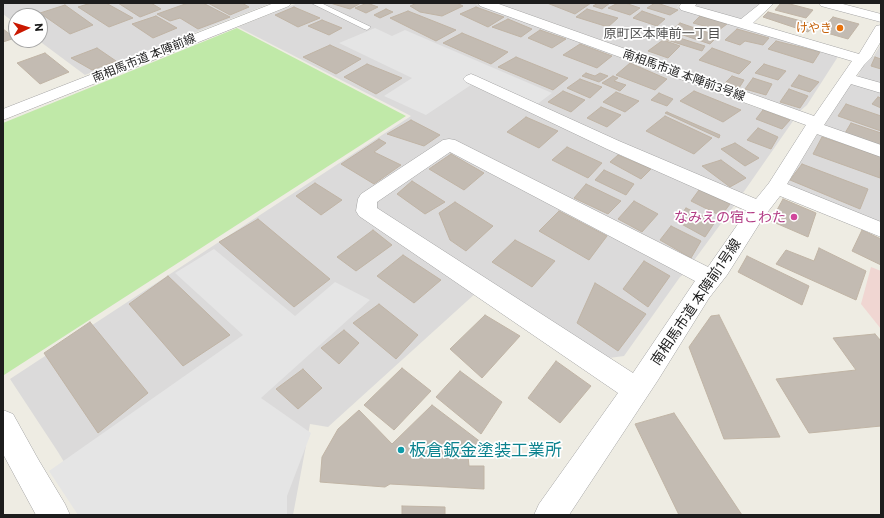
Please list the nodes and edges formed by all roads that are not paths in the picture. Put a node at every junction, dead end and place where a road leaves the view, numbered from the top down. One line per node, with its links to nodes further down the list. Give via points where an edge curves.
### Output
1 (285, 3): 15 (street, 南相馬市道 本陣前線)
2 (315, 3): 9 (lane)
3 (484, 3): 16 (street, 南相馬市道 本陣前3号線)
4 (690, 3): 8 (street, via 686,7)
5 (768, 3): 8 (street)
6 (825, 3): 7 (street)
7 (881, 18)
8 (744, 24): 11 (street)
9 (367, 27)
10 (881, 29): 11 (street, 南相馬市道 本陣前1号線)
11 (862, 59): 12 (street, 南相馬市道 本陣前1号線)
12 (847, 78): 14 (street); 16 (street, 南相馬市道 本陣前1号線)
13 (471, 79): 19 (street, via 613,145)
14 (881, 88)
15 (3, 114)
16 (815, 125): 17 (street, 南相馬市道 本陣前3号線); 18 (street, 南相馬市道 本陣前1号線)
17 (881, 151)
18 (776, 187): 19 (street, 南相馬市道 本陣前1号線); 20 (street)
19 (759, 208): 21 (street, 南相馬市道 本陣前1号線)
20 (881, 230)
21 (711, 279): 22 (street, 南相馬市道 本陣前1号線); 22 (street, via 449,144 368,200 366,211)
22 (636, 390): 25 (street, 南相馬市道 本陣前1号線)
23 (3, 424): 24 (street)
24 (54, 515)
25 (550, 515)

